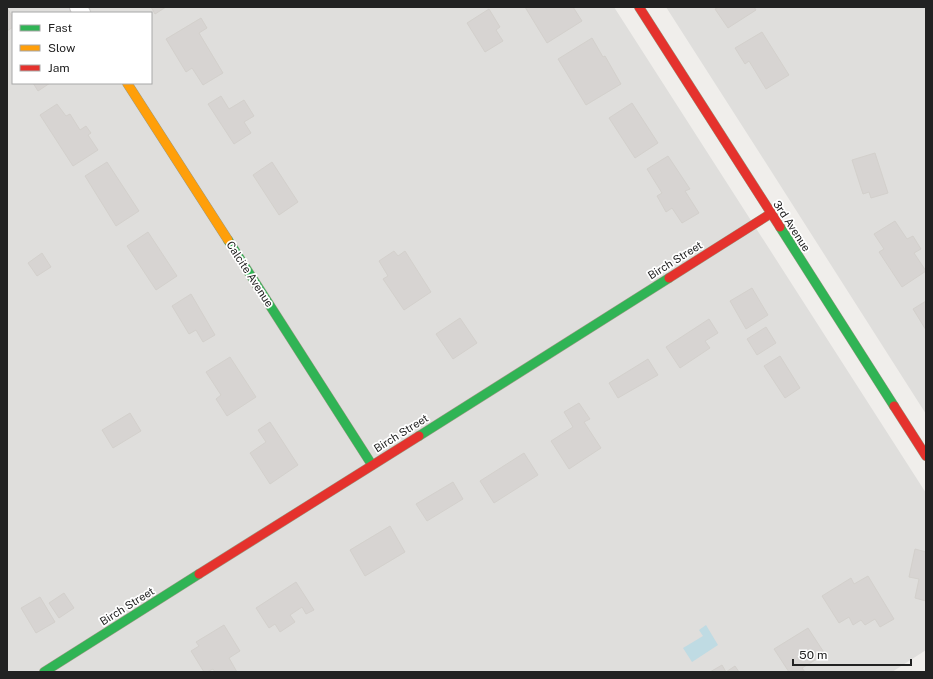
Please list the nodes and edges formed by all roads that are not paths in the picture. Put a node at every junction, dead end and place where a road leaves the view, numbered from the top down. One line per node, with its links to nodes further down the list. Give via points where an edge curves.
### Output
1 (639, 7): 3 (street, 3rd Avenue)
2 (128, 84): 5 (street, Calcite Avenue)
3 (770, 214): 4 (street, 3rd Avenue); 5 (street, Birch Street)
4 (926, 456)
5 (372, 465): 6 (street, Birch Street)
6 (44, 672)

